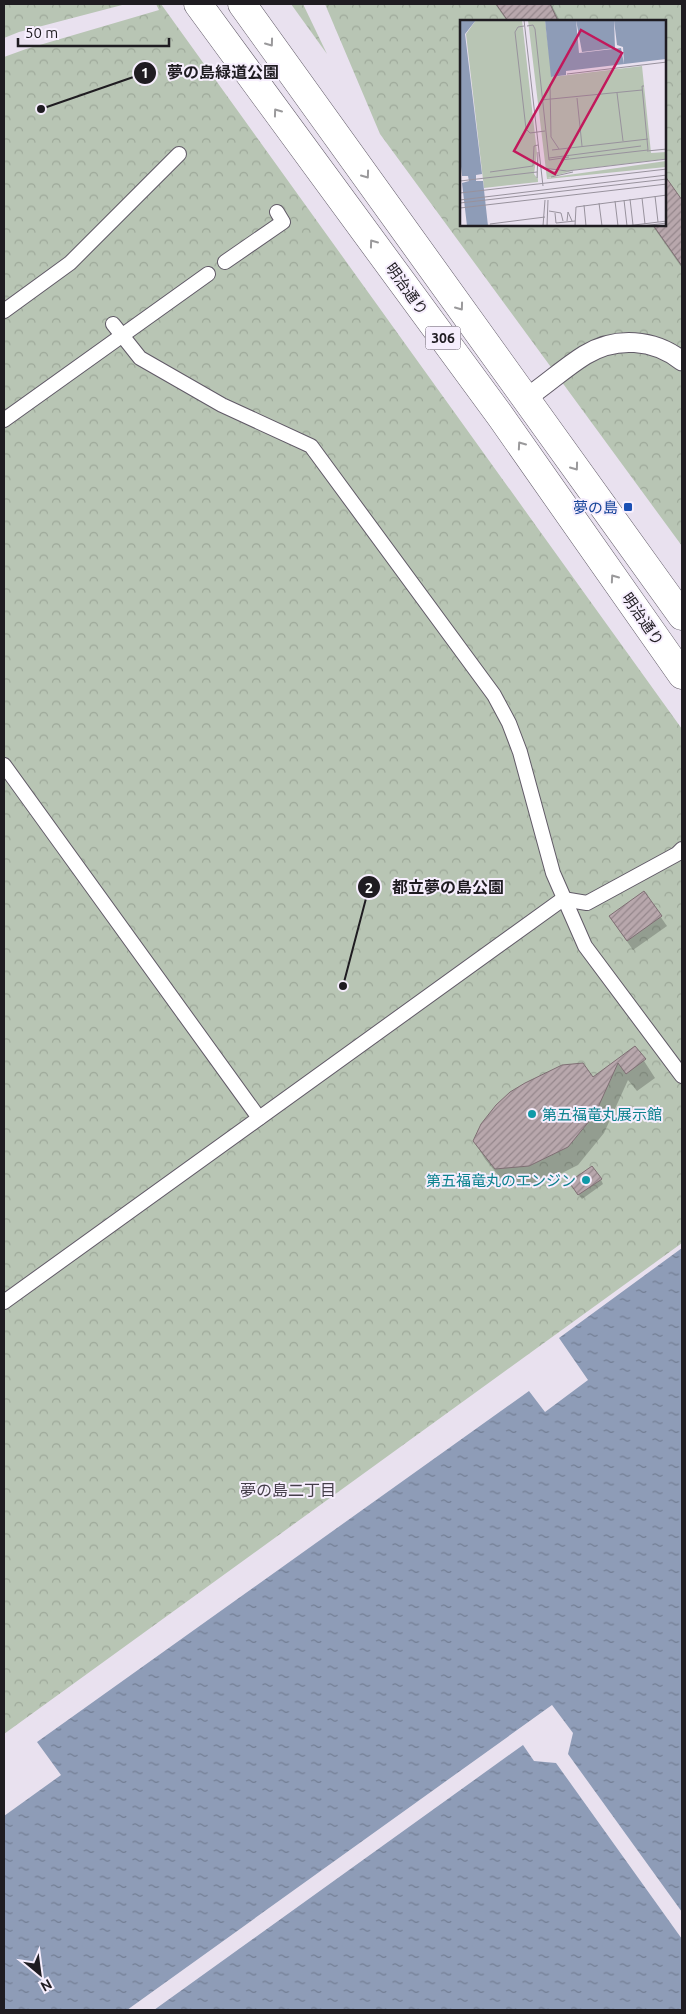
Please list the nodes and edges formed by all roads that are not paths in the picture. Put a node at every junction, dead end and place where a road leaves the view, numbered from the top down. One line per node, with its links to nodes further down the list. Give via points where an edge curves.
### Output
1 (198, 4): 13 (main road, 明治通り / 306, one-way to 1, via 501,417)
2 (242, 4): 10 (main road, 306, one-way to 10)
3 (179, 154): 7 (street, via 70,263)
4 (277, 212): 5 (street, via 283,222)
5 (225, 262)
6 (208, 274): 8 (street)
7 (4, 311)
8 (117, 330): 11 (street); 16 (street, via 148,363 222,405 311,446 494,695 520,752)
9 (682, 361): 10 (street, via 670,351 643,342 610,344 586,355)
10 (525, 399): 12 (main road, 306, one-way to 12)
11 (4, 420)
12 (682, 616)
13 (682, 675)
14 (4, 765): 18 (street)
15 (682, 848): 16 (street, via 677,854 587,903)
16 (563, 899): 17 (street, via 585,946); 18 (street)
17 (682, 1076)
18 (259, 1118): 19 (street)
19 (4, 1302)

